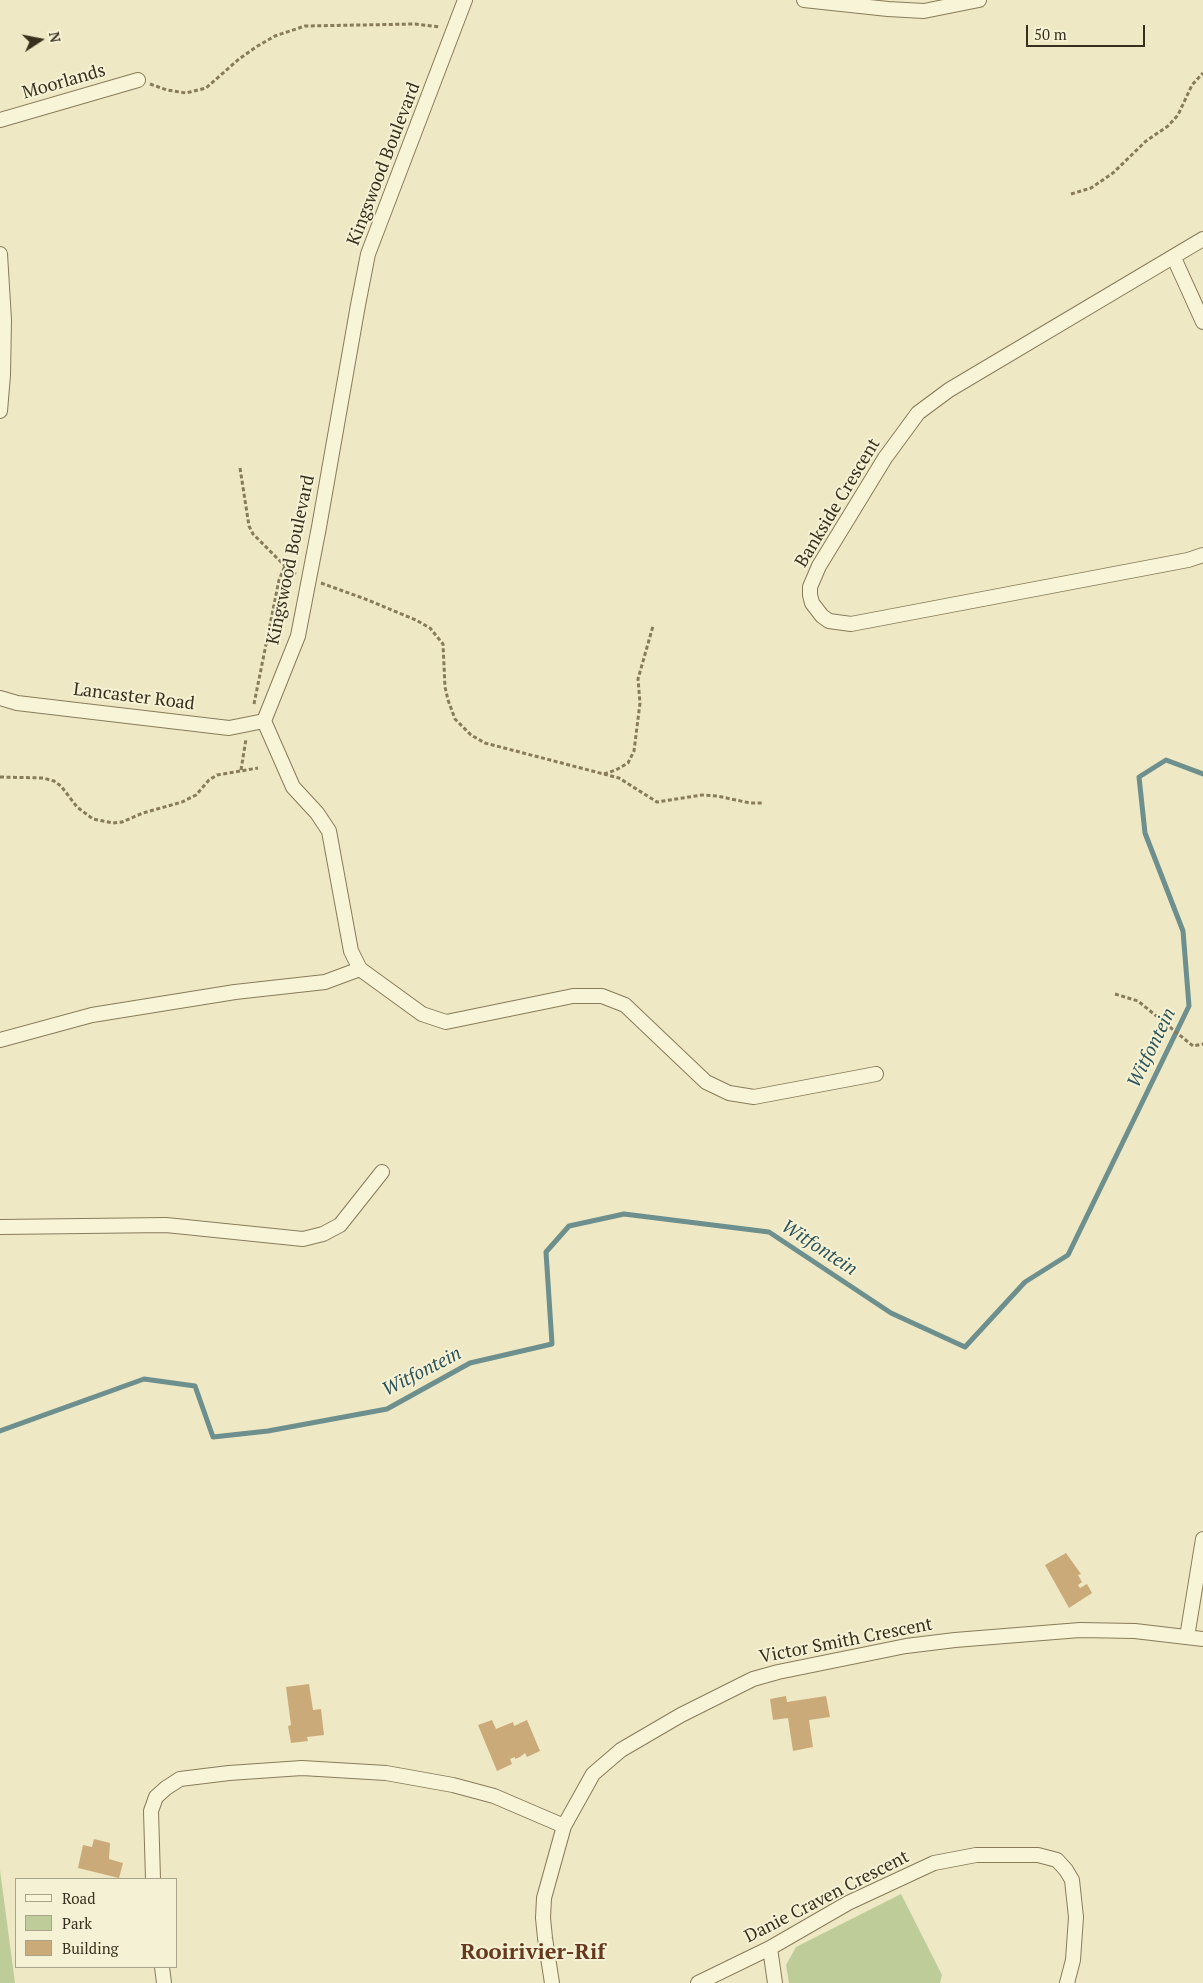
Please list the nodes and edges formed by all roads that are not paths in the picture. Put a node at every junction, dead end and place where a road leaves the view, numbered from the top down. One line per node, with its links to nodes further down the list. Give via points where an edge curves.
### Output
1 (465, 0): 14 (street, Kingswood Boulevard, via 368,254 298,636)
2 (804, 0): 3 (street, via 924,10)
3 (979, 0)
4 (138, 80): 5 (street, Moorlands)
5 (0, 120)
6 (1203, 239): 8 (street, Bankside Crescent)
7 (0, 254): 9 (street)
8 (1174, 258): 10 (street); 12 (street, Bankside Crescent, via 949,390 918,413 885,458 819,566 810,595 812,603 829,621 851,624)
9 (2, 320): 11 (street)
10 (1203, 322)
11 (0, 411)
12 (1203, 555)
13 (0, 698): 14 (street, Lancaster Road, via 17,703 229,728)
14 (264, 721): 15 (street, via 294,787 329,831 351,951)
15 (360, 969): 16 (street, via 325,982 235,992 92,1015); 17 (street, via 422,1014 446,1022 573,996 602,996 625,1005 706,1082 729,1093 754,1097)
16 (0, 1040)
17 (876, 1074)
18 (382, 1172): 19 (street, via 340,1225 323,1234 302,1239 166,1225)
19 (0, 1227)
20 (1203, 1539): 21 (street)
21 (1187, 1637): 22 (street, Victor Smith Crescent); 23 (street, Victor Smith Crescent, via 1135,1631 1080,1630 955,1640 906,1646 753,1679 621,1750 594,1774)
22 (1203, 1639)
23 (564, 1826): 24 (street, via 494,1796 386,1773 302,1768 180,1779 156,1797 151,1811); 28 (street, Victor Smith Crescent, via 544,1898 544,1931)
24 (153, 1878)
25 (770, 1948): 29 (street, Danie Craven Crescent); 30 (street); 31 (street, Danie Craven Crescent, via 848,1903 934,1863 976,1855 1038,1855 1057,1860 1072,1880 1076,1918 1074,1960)
26 (162, 1968): 27 (street)
27 (164, 1983)
28 (552, 1983)
29 (698, 1983)
30 (775, 1983)
31 (1067, 1983)

